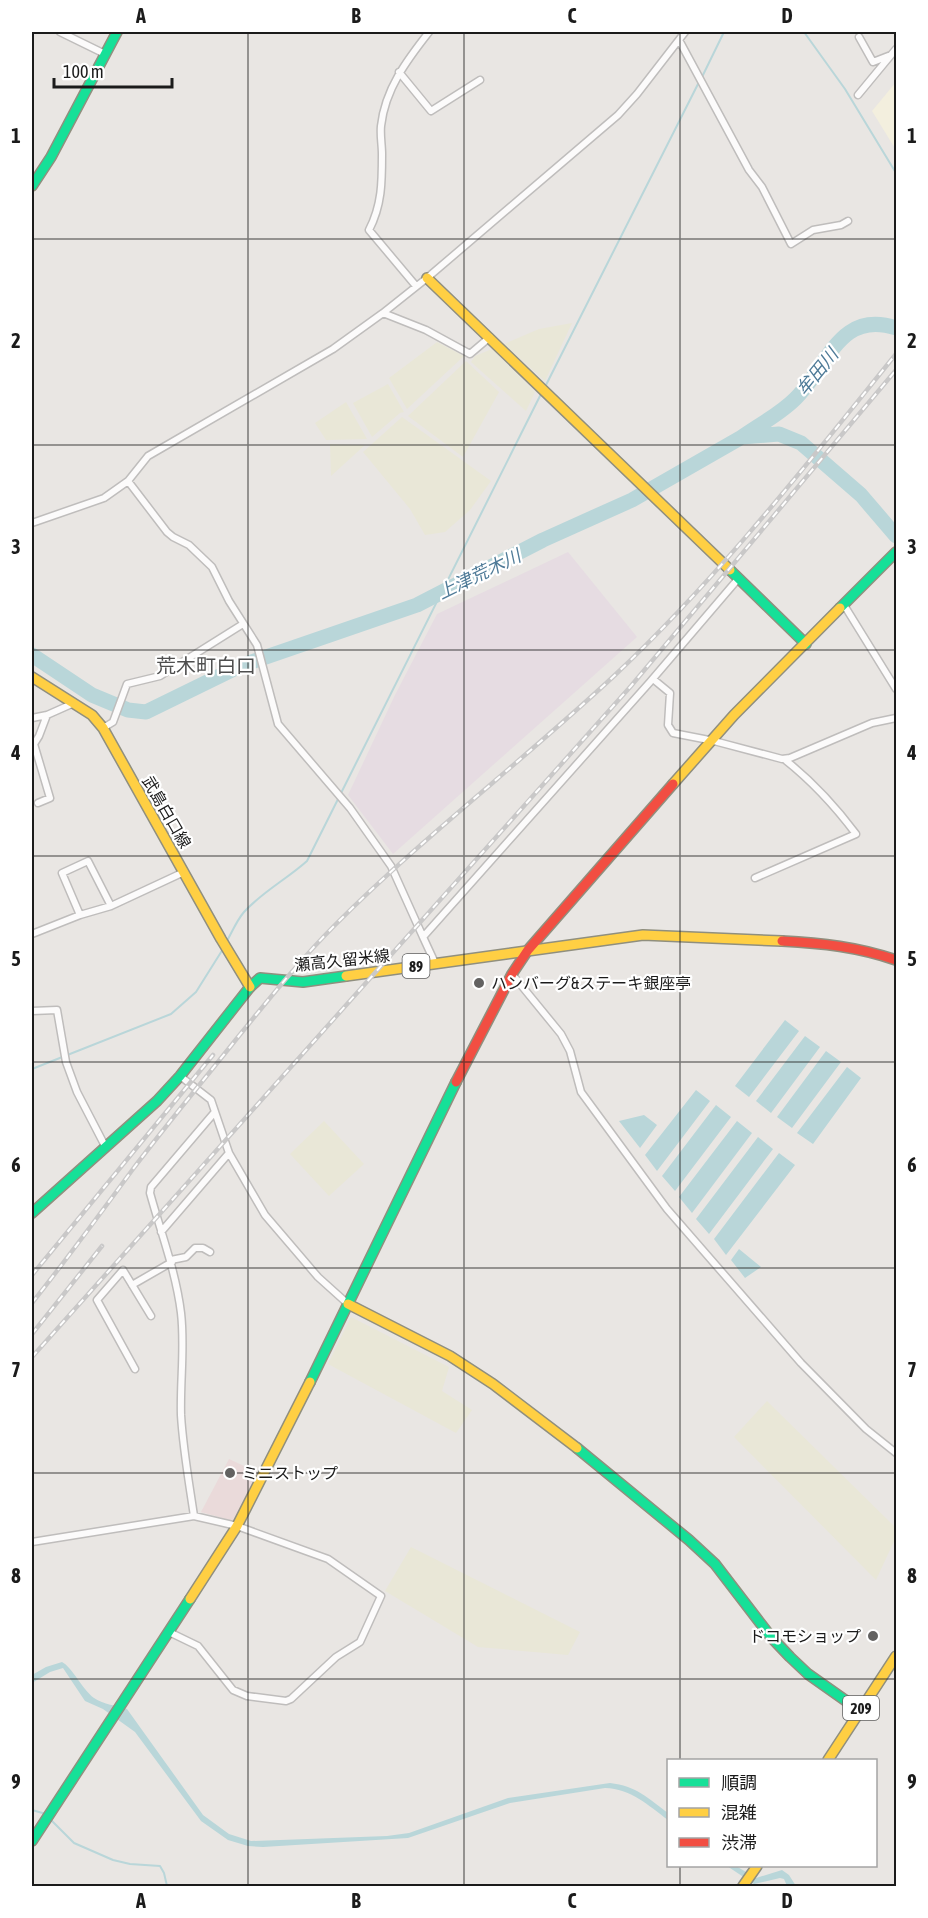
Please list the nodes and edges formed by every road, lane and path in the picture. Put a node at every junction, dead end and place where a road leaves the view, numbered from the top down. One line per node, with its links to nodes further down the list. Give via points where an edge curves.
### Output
1 (60, 32): 8 (street)
2 (117, 32): 8 (main road)
3 (429, 32): 9 (street)
4 (685, 32): 6 (street)
5 (859, 37): 7 (street, via 873,62)
6 (679, 40): 13 (street, via 791,244 813,230); 14 (street, via 618,115)
7 (894, 52): 11 (street)
8 (105, 54): 12 (main road)
9 (399, 72): 10 (street, via 431,111); 15 (street, via 381,126 378,211 369,230)
10 (480, 80)
11 (858, 95)
12 (32, 186)
13 (848, 221)
14 (427, 278): 15 (street); 17 (main road)
15 (416, 286): 16 (street)
16 (383, 313): 17 (street, via 470,354); 18 (street, via 333,349 148,456)
17 (490, 337): 21 (main road)
18 (128, 481): 19 (street, via 104,498); 23 (street, via 167,532 189,544 212,567)
19 (32, 523)
20 (896, 552): 22 (main road)
21 (738, 579): 24 (main road); 26 (street)
22 (844, 605): 24 (main road); 27 (street)
23 (243, 624): 32 (street, via 160,676 127,684 113,722); 41 (street, via 257,645 278,724 350,808 391,866)
24 (806, 644): 33 (main road)
25 (32, 677): 28 (main road, 武島白口線)
26 (653, 679): 33 (street, via 669,693 670,730); 41 (street)
27 (897, 689)
28 (74, 703): 29 (street); 32 (main road, 武島白口線)
29 (47, 715): 30 (street); 35 (street, via 34,744 50,798)
30 (32, 718)
31 (897, 718): 34 (street, via 872,723)
32 (103, 728): 36 (main road, 武島白口線)
33 (712, 740): 34 (street); 42 (main road)
34 (784, 759): 37 (street, via 808,778 856,834)
35 (38, 803)
36 (184, 872): 38 (street); 46 (main road, 武島白口線)
37 (755, 878)
38 (111, 906): 39 (street); 39 (street, via 88,861 62,873)
39 (80, 915): 40 (street)
40 (32, 934)
41 (423, 937): 44 (street)
42 (528, 950): 43 (main road, 瀬高久留米線 / 89, via 643,935 700,936 824,943); 44 (main road, 瀬高久留米線 / 89); 45 (main road)
43 (897, 960)
44 (435, 963): 46 (main road, 瀬高久留米線 / 89, via 303,982 260,978)
45 (512, 974): 57 (main road); 60 (street, via 561,1034 570,1051 580,1092 667,1209 801,1363 866,1429)
46 (250, 987): 48 (main road)
47 (32, 1011): 50 (street, via 57,1010 66,1062)
48 (180, 1076): 49 (street, via 211,1100); 50 (main road)
49 (214, 1113): 51 (street); 53 (street, via 151,1187)
50 (105, 1146): 52 (main road)
51 (230, 1153): 53 (street); 57 (street, via 271,1222 318,1277)
52 (32, 1213)
53 (161, 1232): 55 (street)
54 (210, 1252): 55 (street, via 195,1248 186,1257)
55 (172, 1261): 56 (street); 61 (street, via 182,1331 184,1446)
56 (132, 1285): 58 (street); 59 (street, via 123,1270 97,1300)
57 (348, 1304): 62 (main road); 66 (main road, via 450,1356 584,1454 715,1564 790,1658)
58 (151, 1316)
59 (135, 1369)
60 (897, 1453)
61 (194, 1516): 62 (street); 63 (street)
62 (237, 1526): 64 (main road); 64 (street, via 328,1559 381,1596 360,1642 336,1657 286,1701 247,1696 233,1690 198,1646)
63 (32, 1542)
64 (169, 1632): 68 (main road)
65 (897, 1656): 66 (main road, 209)
66 (859, 1710): 67 (main road, 209)
67 (829, 1759)
68 (32, 1841)
69 (754, 1870): 70 (main road)
70 (744, 1885)

